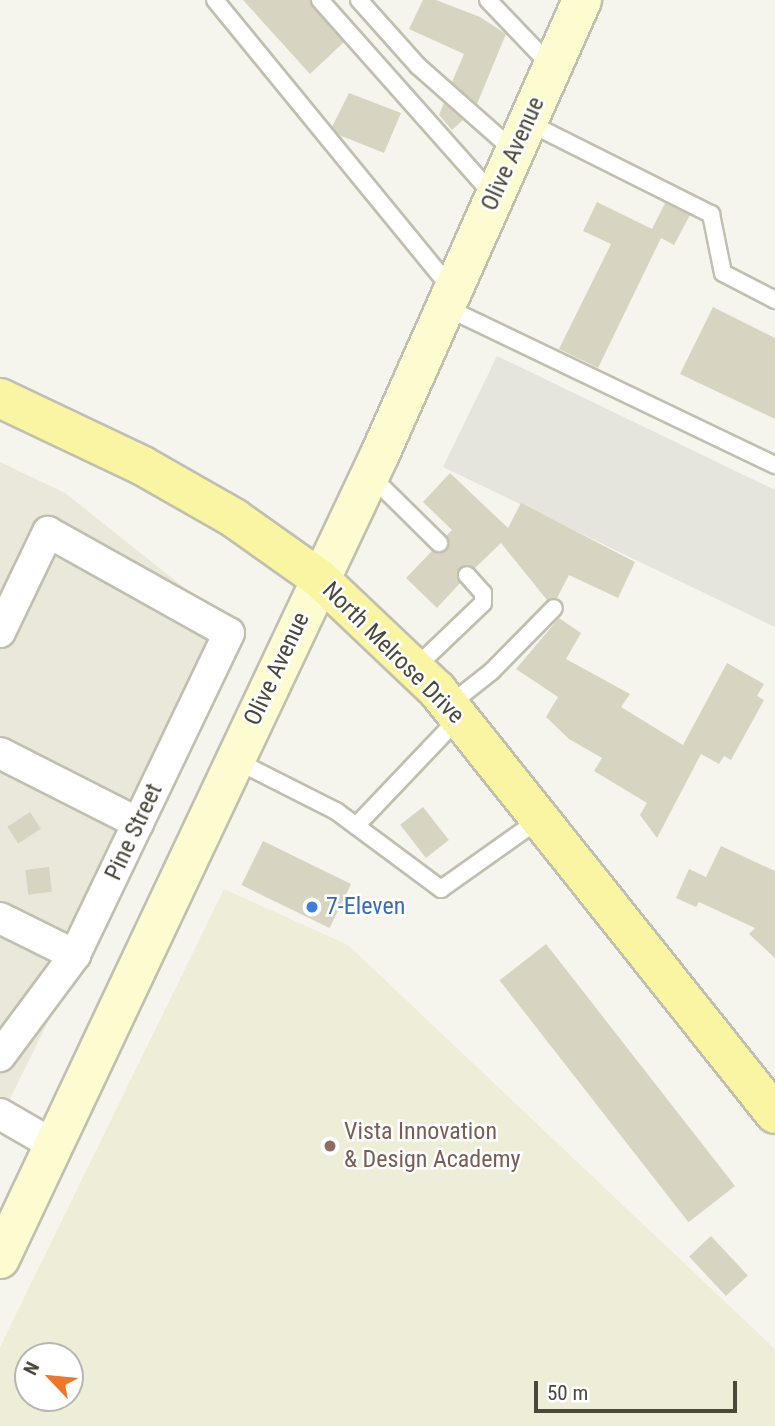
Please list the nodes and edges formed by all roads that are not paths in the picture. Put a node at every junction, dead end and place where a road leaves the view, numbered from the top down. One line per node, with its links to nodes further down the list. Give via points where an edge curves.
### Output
1 (215, 0): 9 (lane)
2 (320, 0): 8 (lane)
3 (359, 0): 7 (lane, via 418,66)
4 (488, 0): 6 (lane)
5 (582, 0): 6 (main road, Olive Avenue)
6 (552, 67): 7 (main road, Olive Avenue)
7 (521, 136): 8 (main road, Olive Avenue); 10 (lane, via 711,214 723,273)
8 (494, 196): 9 (main road, Olive Avenue)
9 (449, 298): 12 (lane); 13 (main road, Olive Avenue)
10 (775, 300)
11 (0, 398): 16 (main road, North Melrose Drive, via 143,466 234,518)
12 (775, 465)
13 (370, 475): 14 (lane); 16 (main road, Olive Avenue)
14 (439, 543)
15 (467, 575): 19 (lane, via 483,593 483,603)
16 (320, 579): 19 (main road, North Melrose Drive); 22 (main road, Olive Avenue)
17 (554, 608): 20 (lane)
18 (0, 632): 24 (street, Pine Street, via 48,533 229,633)
19 (414, 668): 20 (main road, North Melrose Drive)
20 (454, 711): 23 (main road, North Melrose Drive); 25 (lane)
21 (0, 753): 24 (street)
22 (234, 760): 25 (lane); 31 (main road, Olive Avenue)
23 (540, 819): 25 (lane, via 441,889); 29 (main road, North Melrose Drive)
24 (138, 823): 27 (street, Pine Street)
25 (356, 826)
26 (0, 918): 27 (street)
27 (75, 956): 28 (street, Pine Street)
28 (0, 1056)
29 (774, 1110)
30 (0, 1114): 31 (street)
31 (54, 1145): 32 (main road, Olive Avenue)
32 (0, 1259)

